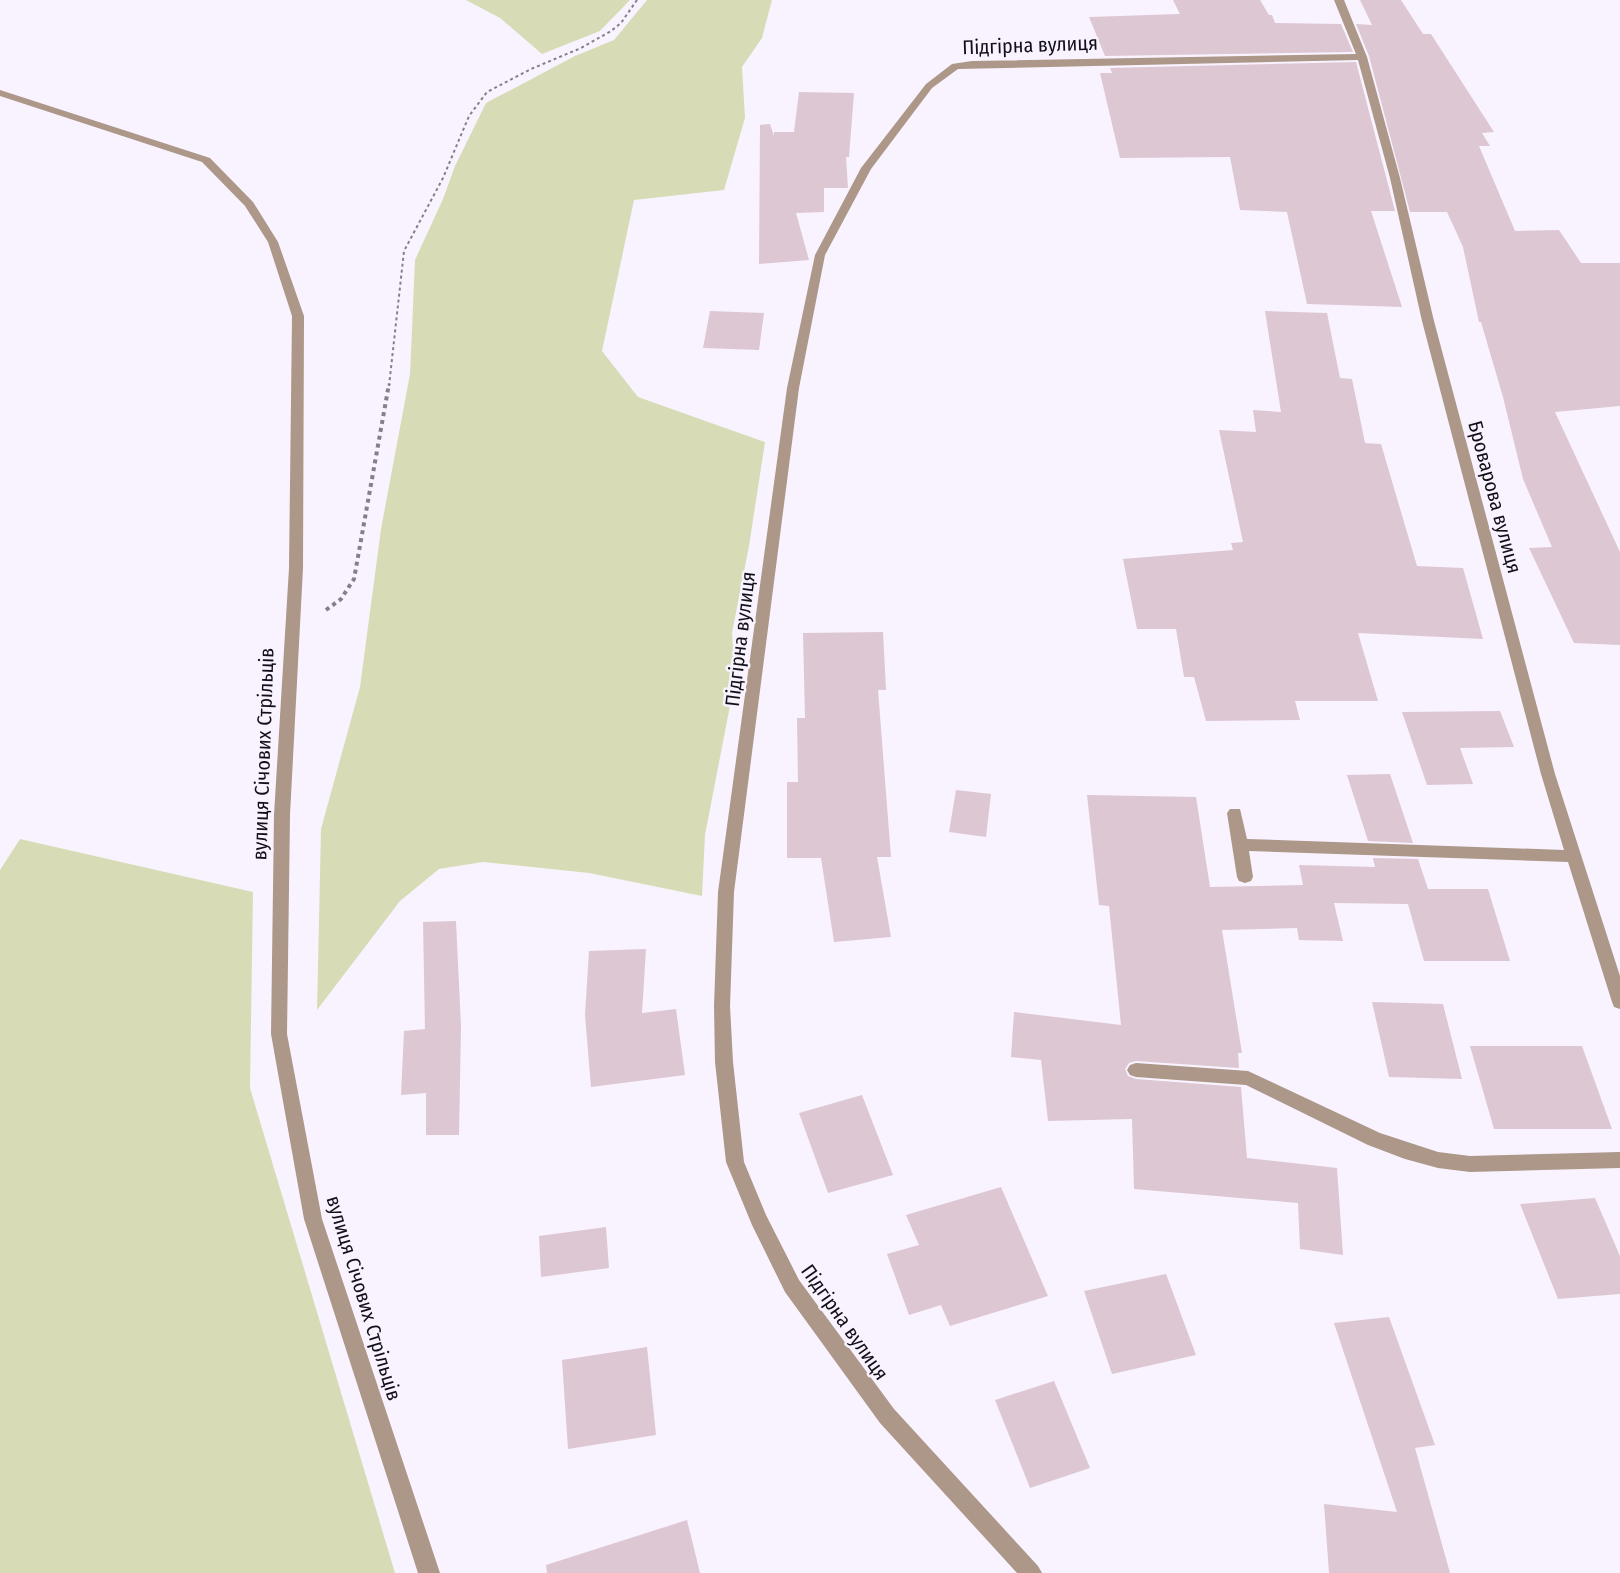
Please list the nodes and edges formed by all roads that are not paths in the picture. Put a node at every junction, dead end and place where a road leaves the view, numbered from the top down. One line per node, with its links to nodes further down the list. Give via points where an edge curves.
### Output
1 (1339, 0): 2 (street, Броварова вулиця)
2 (1362, 57): 6 (street, Броварова вулиця, via 1545,763); 12 (street, Підгірна вулиця, via 955,66 928,86 866,168 820,255 793,388 726,892 722,1017 735,1162 792,1286 887,1416)
3 (0, 93): 11 (street, вулиця Січових Стрільців, via 206,160 249,204 273,242 298,316 296,568 282,815 279,1034 313,1219)
4 (1235, 813): 5 (street)
5 (1240, 845): 6 (street); 7 (street)
6 (1574, 856): 8 (street, Броварова вулиця)
7 (1245, 877)
8 (1620, 1002)
9 (1136, 1070): 10 (street, via 1248,1078 1374,1138 1438,1160 1470,1164)
10 (1620, 1160)
11 (429, 1573)
12 (1031, 1573)

